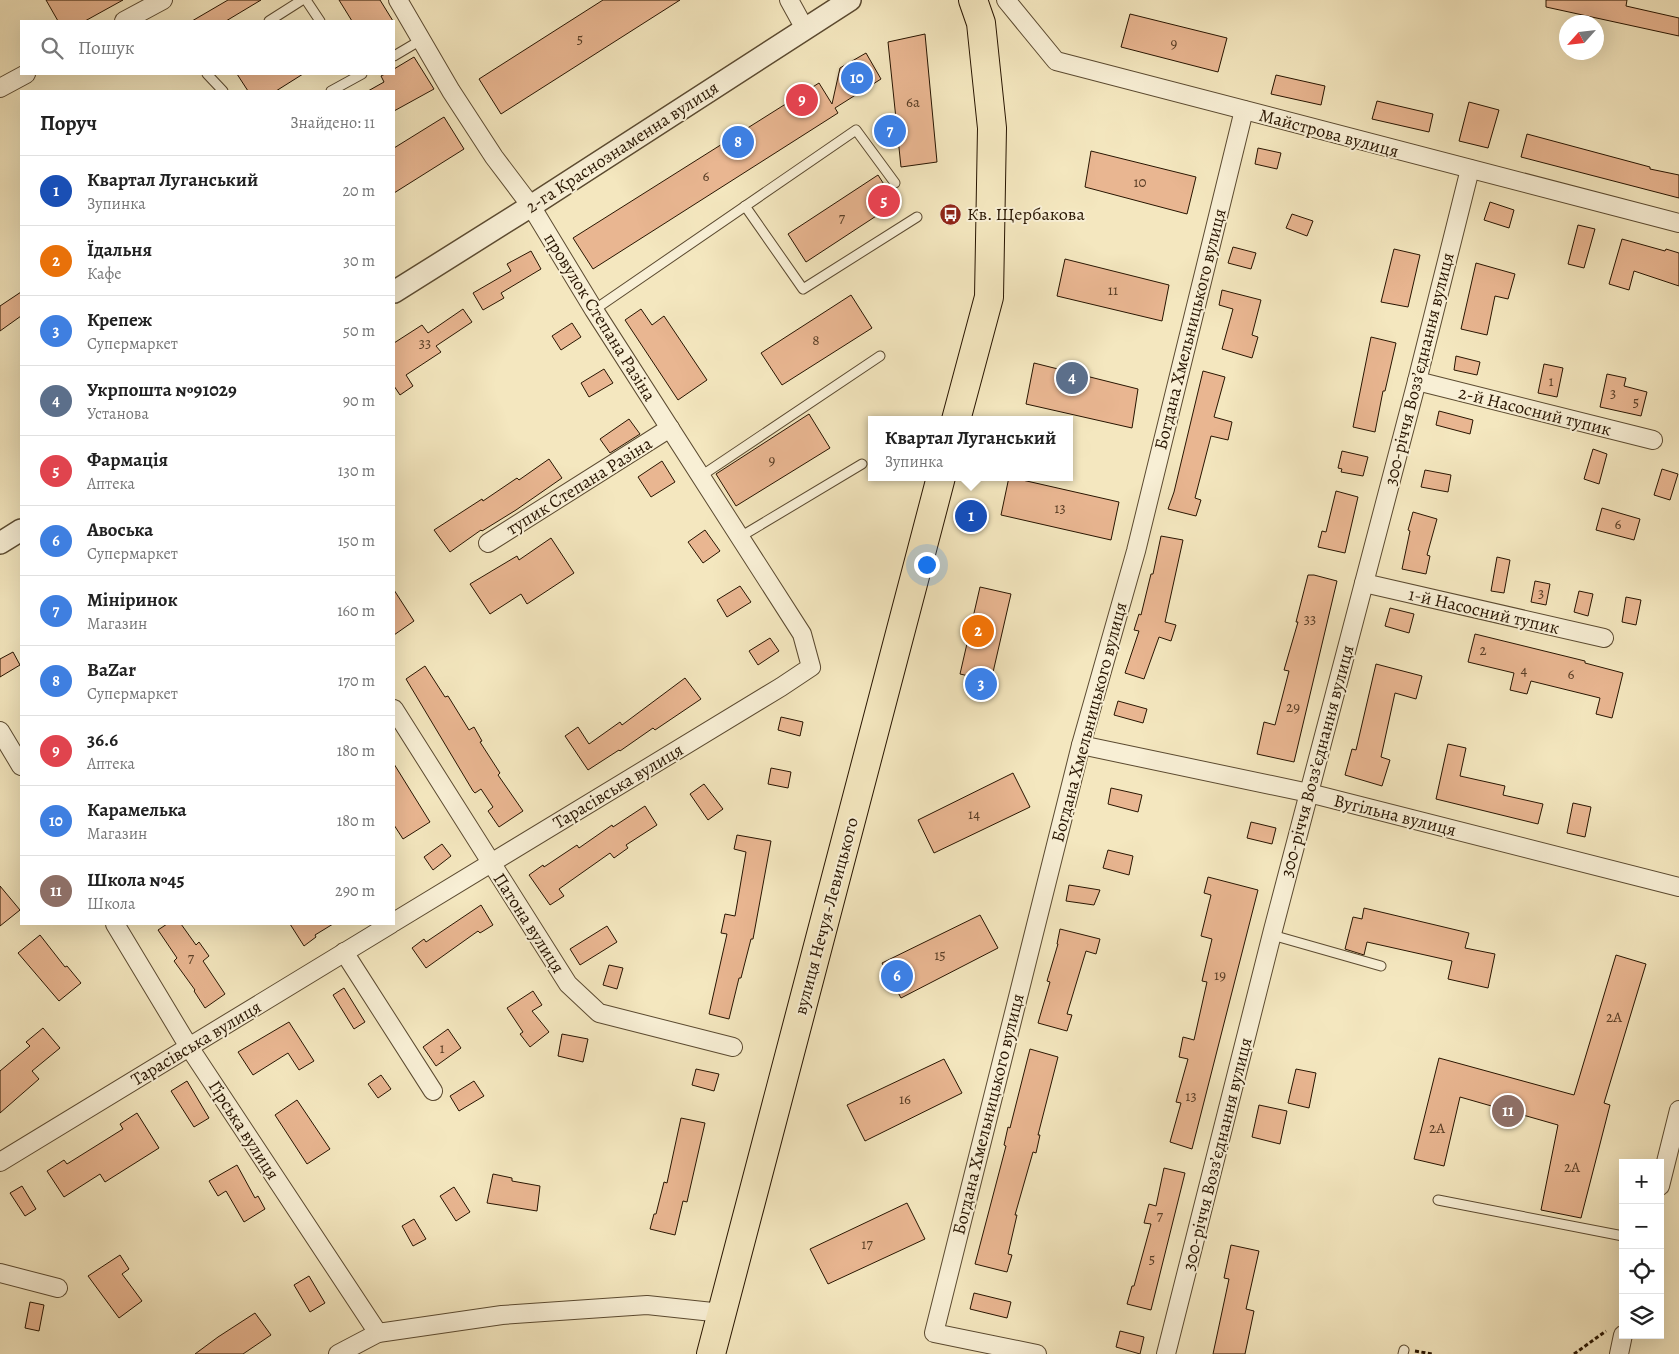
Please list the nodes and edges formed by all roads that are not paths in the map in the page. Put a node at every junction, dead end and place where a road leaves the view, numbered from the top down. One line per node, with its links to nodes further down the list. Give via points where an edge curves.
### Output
1 (163, 0): 9 (street)
2 (302, 0): 10 (lane)
3 (306, 0): 11 (lane)
4 (398, 0): 13 (street, провулок Степана Разіна)
5 (789, 0): 12 (street)
6 (850, 0): 12 (street, 2-га Краснознаменна вулиця)
7 (973, 0): 32 (main road, via 981,23 992,128 989,296)
8 (1006, 0): 21 (street, Майстрова вулиця, via 1056,61)
9 (126, 20)
10 (271, 20)
11 (319, 20)
12 (804, 29): 24 (street, 2-га Краснознаменна вулиця)
13 (422, 40): 14 (lane); 24 (street, провулок Степана Разіна, via 473,126)
14 (395, 55)
15 (24, 75): 18 (street)
16 (208, 75): 19 (lane)
17 (357, 75): 20 (lane)
18 (0, 88)
19 (222, 90)
20 (333, 90)
21 (1244, 110): 22 (street, Майстрова вулиця); 47 (street, Богдана Хмельницького вулиця, via 1136,551)
22 (1470, 169): 27 (street, Майстрова вулиця); 31 (street, 300-річчя Возз’єднання вулиця)
23 (895, 183): 25 (lane, via 856,130)
24 (531, 206): 28 (street, 2-га Краснознаменна вулиця); 29 (street, провулок Степана Разіна)
25 (745, 206): 26 (lane, via 803,289); 29 (lane)
26 (917, 217)
27 (1679, 223)
28 (395, 291)
29 (594, 310): 33 (street, провулок Степана Разіна)
30 (880, 356): 36 (lane)
31 (1417, 381): 34 (street, 2-й Насосний тупик); 42 (street, 300-річчя Возз’єднання вулиця)
32 (957, 416)
33 (670, 428): 36 (street, провулок Степана Разіна); 40 (street, тупик Степана Разіна)
34 (1653, 440)
35 (862, 464): 39 (lane)
36 (701, 476): 39 (street, провулок Степана Разіна)
37 (940, 481): 68 (main road, вулиця Нечуя-Левицького)
38 (20, 531): 41 (street)
39 (740, 537): 43 (street, провулок Степана Разіна)
40 (488, 543)
41 (0, 544)
42 (1364, 583): 44 (street, 1-й Насосний тупик); 49 (street, 300-річчя Возз’єднання вулиця)
43 (802, 634): 50 (street, Тарасівська вулиця, via 812,667)
44 (1604, 638)
45 (395, 711): 50 (street, Патона вулиця)
46 (0, 731): 48 (street)
47 (1080, 745): 49 (street, Вугільна вулиця); 73 (street, Богдана Хмельницького вулиця, via 934,1333)
48 (20, 764)
49 (1309, 793): 51 (street, Вугільна вулиця); 55 (street, 300-річчя Возз’єднання вулиця)
50 (491, 863): 52 (street, Тарасівська вулиця); 59 (street, Патона вулиця, via 568,984 599,1013)
51 (1679, 887)
52 (395, 921)
53 (116, 925): 58 (street, Гірська вулиця)
54 (389, 925): 56 (street, Тарасівська вулиця)
55 (1272, 935): 57 (lane); 74 (street, 300-річчя Возз’єднання вулиця)
56 (344, 952): 58 (street, Тарасівська вулиця); 60 (street)
57 (1381, 966)
58 (189, 1047): 62 (street, Тарасівська вулиця); 70 (street, Гірська вулиця)
59 (732, 1047)
60 (433, 1091)
61 (1679, 1110): 63 (street)
62 (0, 1162)
63 (1664, 1170)
64 (1438, 1200): 65 (lane)
65 (1619, 1235)
66 (0, 1274): 67 (street)
67 (58, 1288)
68 (722, 1313): 70 (street, via 648,1305 502,1315); 72 (main road, вулиця Нечуя-Левицького)
69 (1616, 1332): 75 (street)
70 (378, 1334): 71 (street)
71 (338, 1354)
72 (711, 1354)
73 (1037, 1354)
74 (1166, 1354)
75 (1619, 1354)

